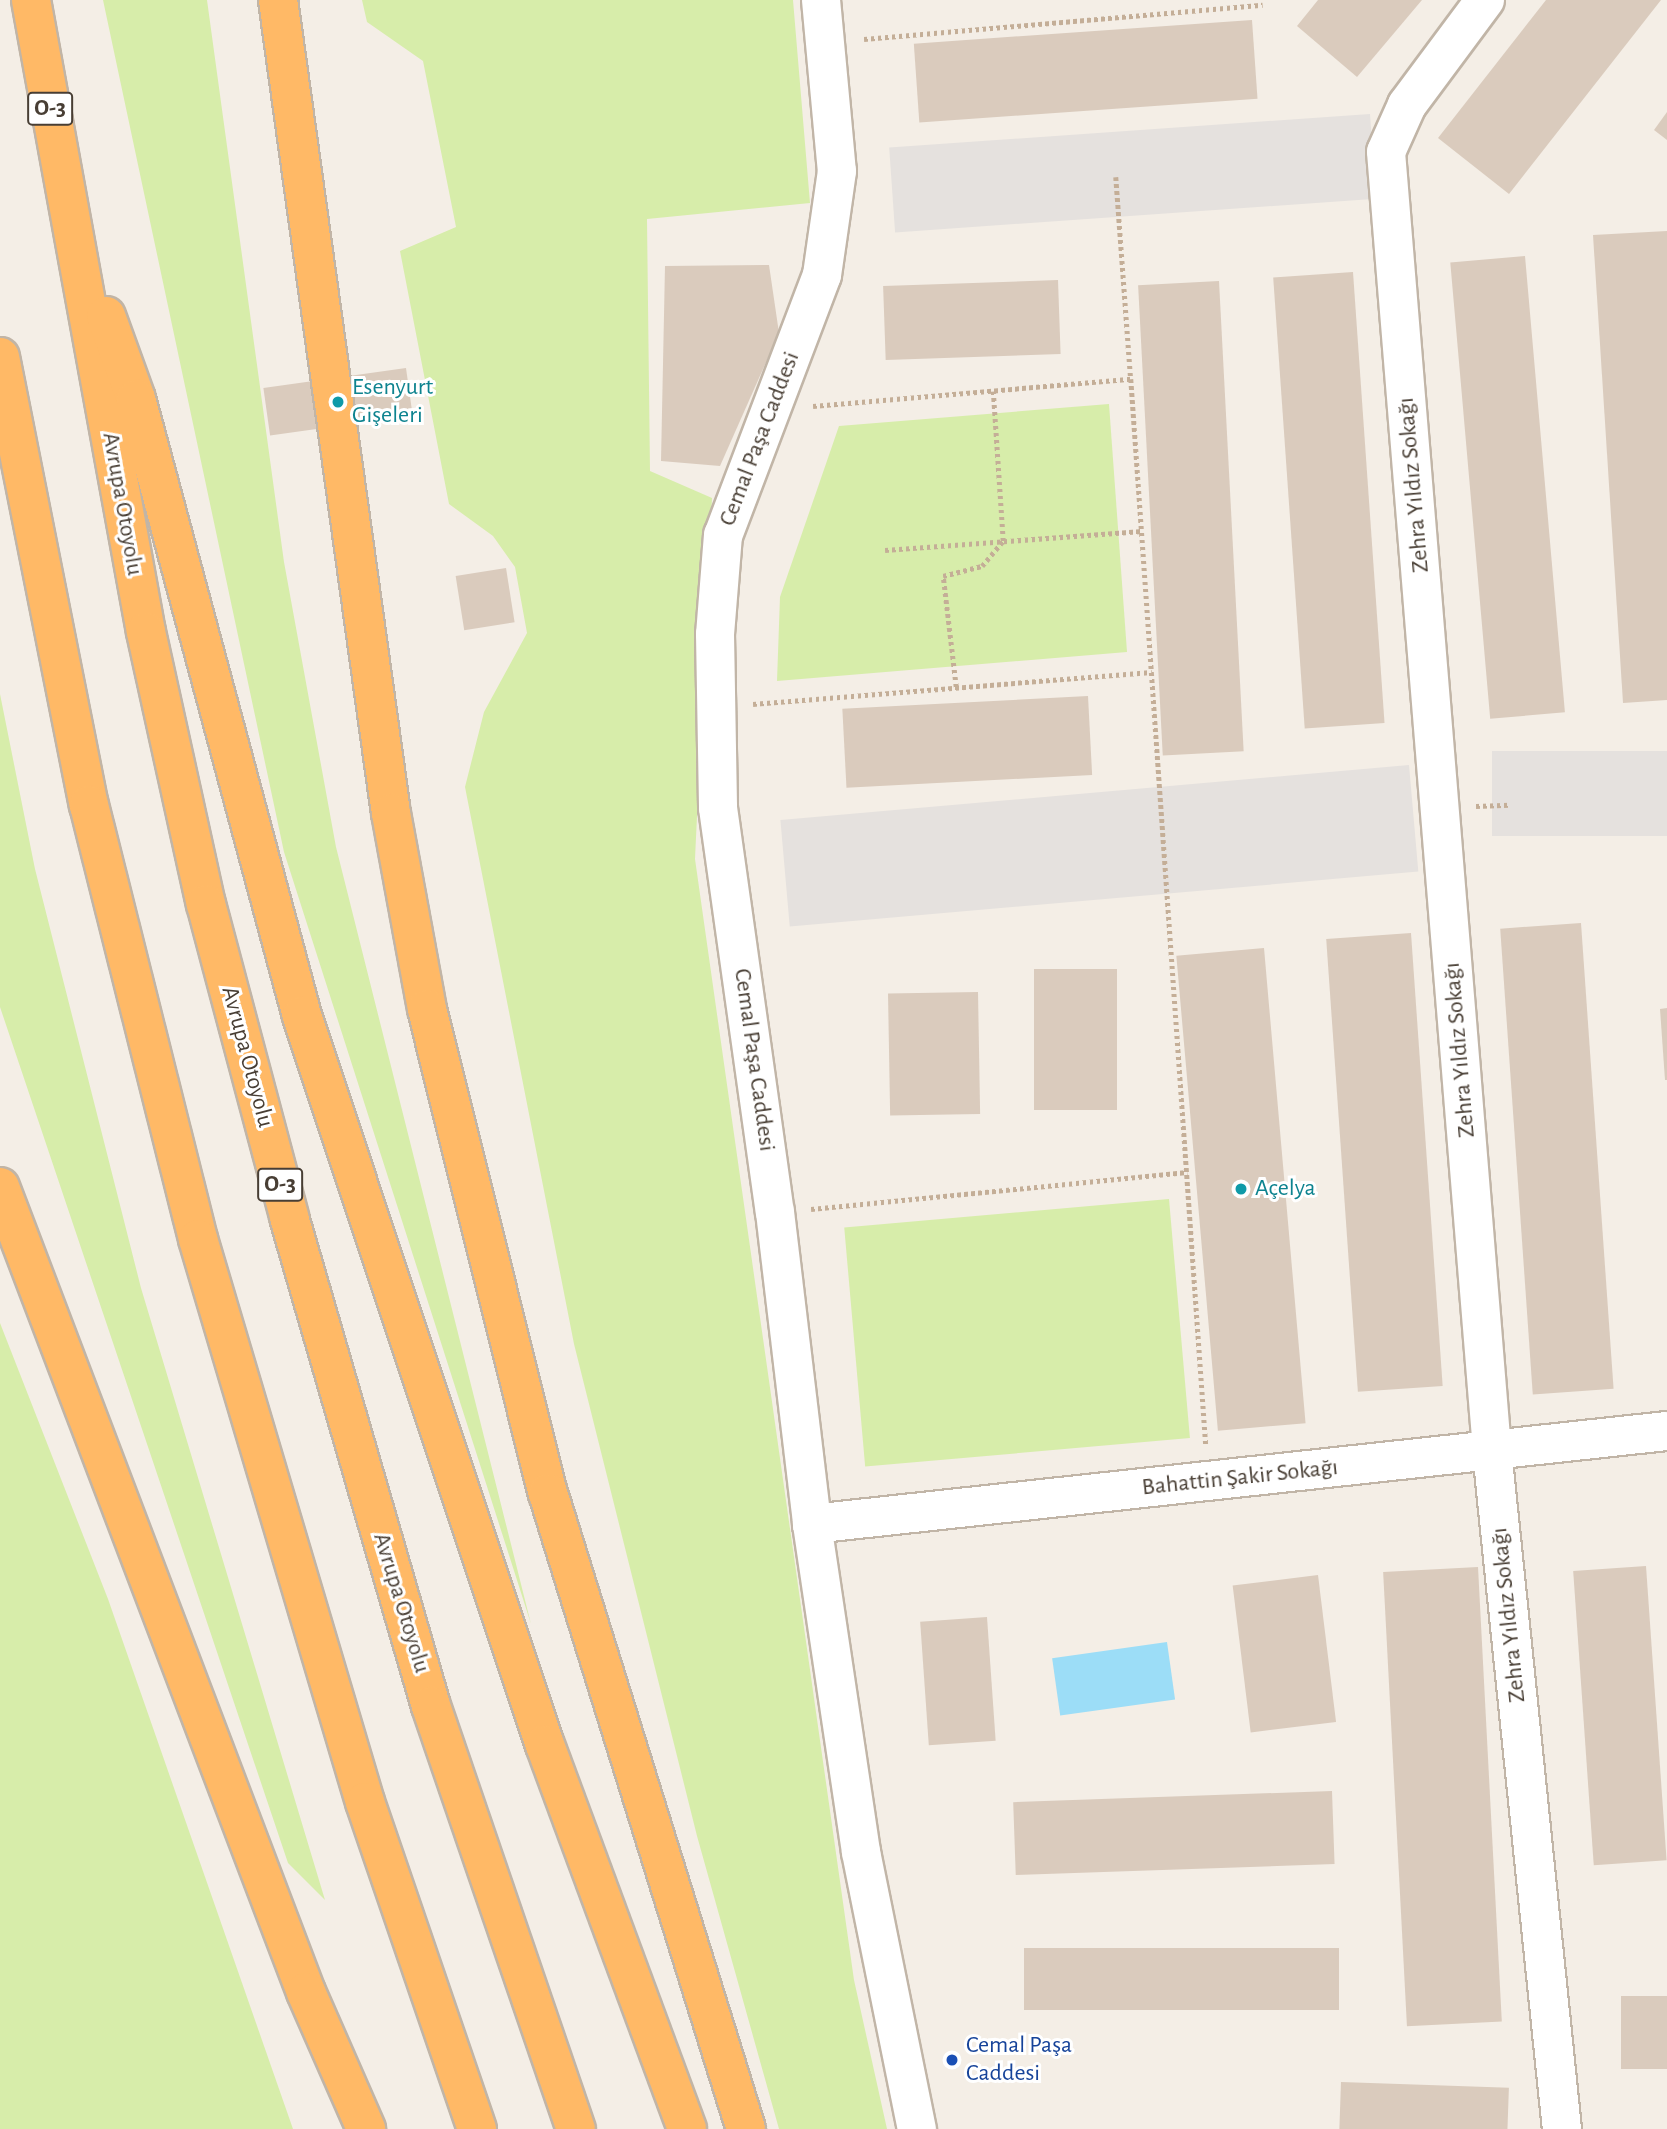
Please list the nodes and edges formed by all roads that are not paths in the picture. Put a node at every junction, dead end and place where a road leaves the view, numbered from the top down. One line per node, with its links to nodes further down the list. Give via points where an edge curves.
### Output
1 (32, 0): 5 (highway, Avrupa Otoyolu / O-3)
2 (278, 0): 17 (highway, via 389,799 427,1009 548,1493)
3 (821, 0): 10 (street, Cemal Paşa Caddesi, via 837,171 822,275 723,535 715,634 718,808 775,1212)
4 (1485, 0): 9 (street, Zehra Yıldız Sokağı, via 1407,106 1386,152)
5 (69, 218): 15 (highway, Avrupa Otoyolu / O-3, via 146,632 206,904 289,1217 431,1706); 16 (highway, via 136,399 302,1016 545,1745)
6 (0, 357): 14 (highway, via 89,806 198,1239 357,1776 424,1985)
7 (0, 1187): 11 (highway)
8 (1667, 1431): 9 (street, Bahattin Şakir Sokağı)
9 (1492, 1451): 10 (street, Bahattin Şakir Sokağı); 19 (street, Zehra Yıldız Sokağı)
10 (812, 1524): 18 (street, Cemal Paşa Caddesi, via 861,1852)
11 (306, 1992): 12 (highway); 13 (highway)
12 (336, 2129)
13 (366, 2129)
14 (477, 2129)
15 (576, 2129)
16 (687, 2129)
17 (746, 2129)
18 (917, 2129)
19 (1562, 2129)

